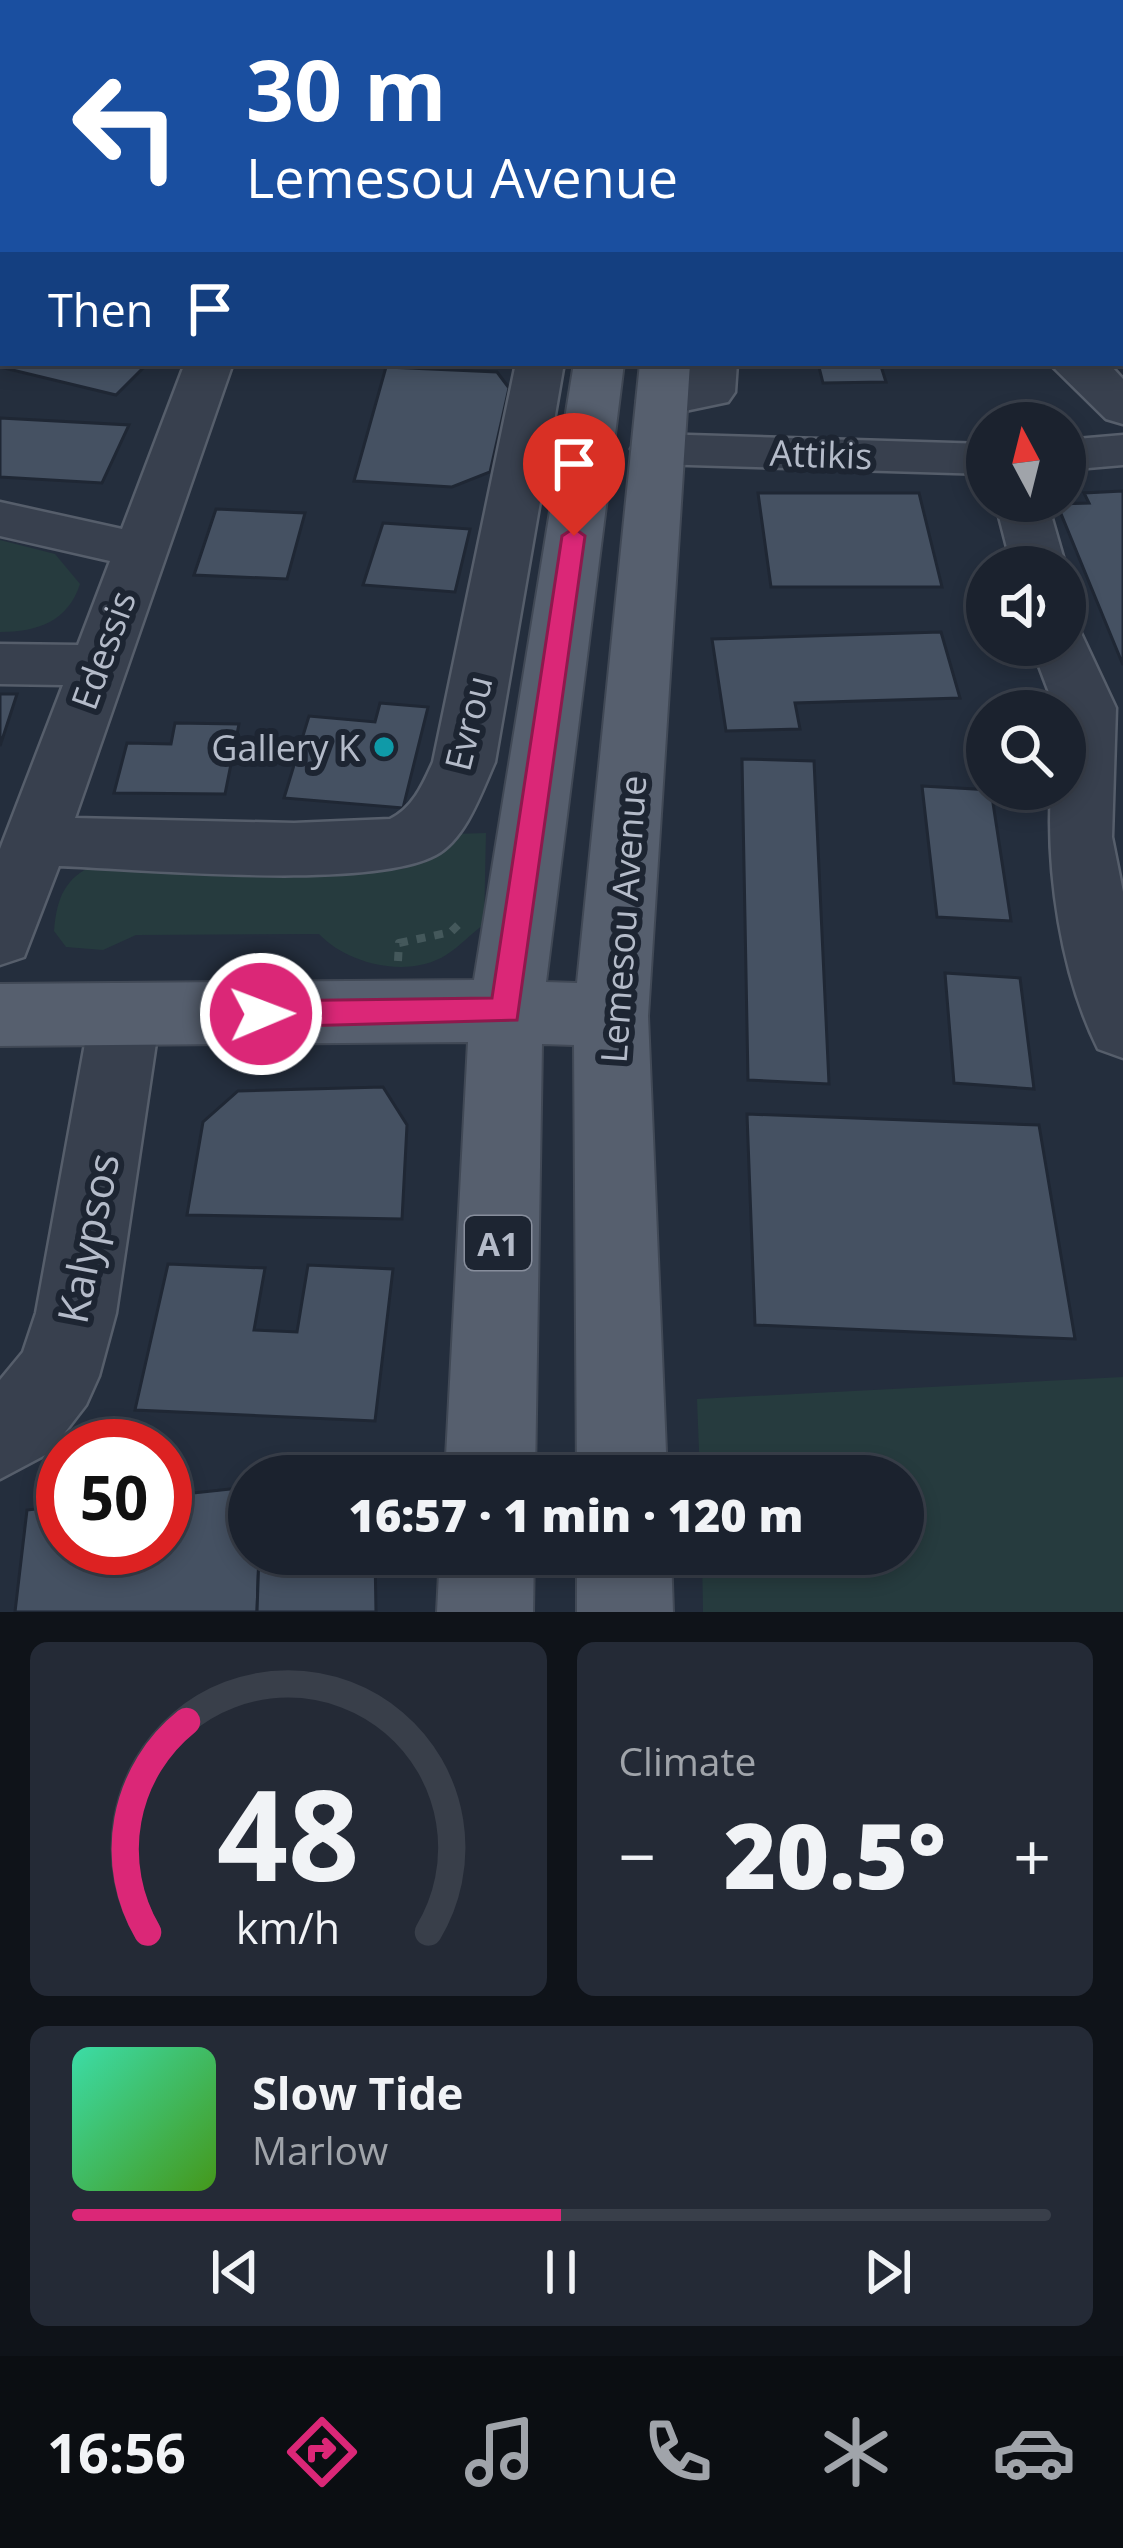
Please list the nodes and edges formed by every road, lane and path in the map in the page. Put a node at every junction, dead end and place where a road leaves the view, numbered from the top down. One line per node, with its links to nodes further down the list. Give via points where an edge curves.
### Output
1 (208, 366): 12 (street, Edessis)
2 (539, 366): 18 (street, Evrou, via 464,762 444,804 412,839 354,849)
3 (599, 366): 20 (main road, A1)
4 (712, 366): 6 (street, via 711,392)
5 (1078, 366): 7 (street)
6 (660, 404): 10 (street, Attikis); 23 (main road, Lemesou Avenue)
7 (1123, 409)
8 (1123, 450): 9 (street)
9 (1086, 453)
10 (966, 455)
11 (0, 519): 12 (street)
12 (139, 550): 14 (street, Edessis)
13 (0, 664): 14 (street)
14 (98, 665): 18 (street, Edessis)
15 (1075, 666): 16 (street)
16 (1105, 708): 17 (street)
17 (1101, 835): 24 (street, via 1100,948)
18 (34, 841): 19 (street, Edessis)
19 (0, 938)
20 (506, 1011): 22 (main road); 23 (main road); 26 (main road, A1)
21 (0, 1015): 22 (main road)
22 (125, 1016): 25 (street, Kalypsos, via 76,1313 57,1376)
23 (611, 1016): 27 (main road, Lemesou Avenue)
24 (1123, 1028)
25 (0, 1436)
26 (491, 1455)
27 (621, 1455)
28 (486, 1575): 30 (main road)
29 (624, 1575): 31 (main road)
30 (485, 1612)
31 (625, 1612)

